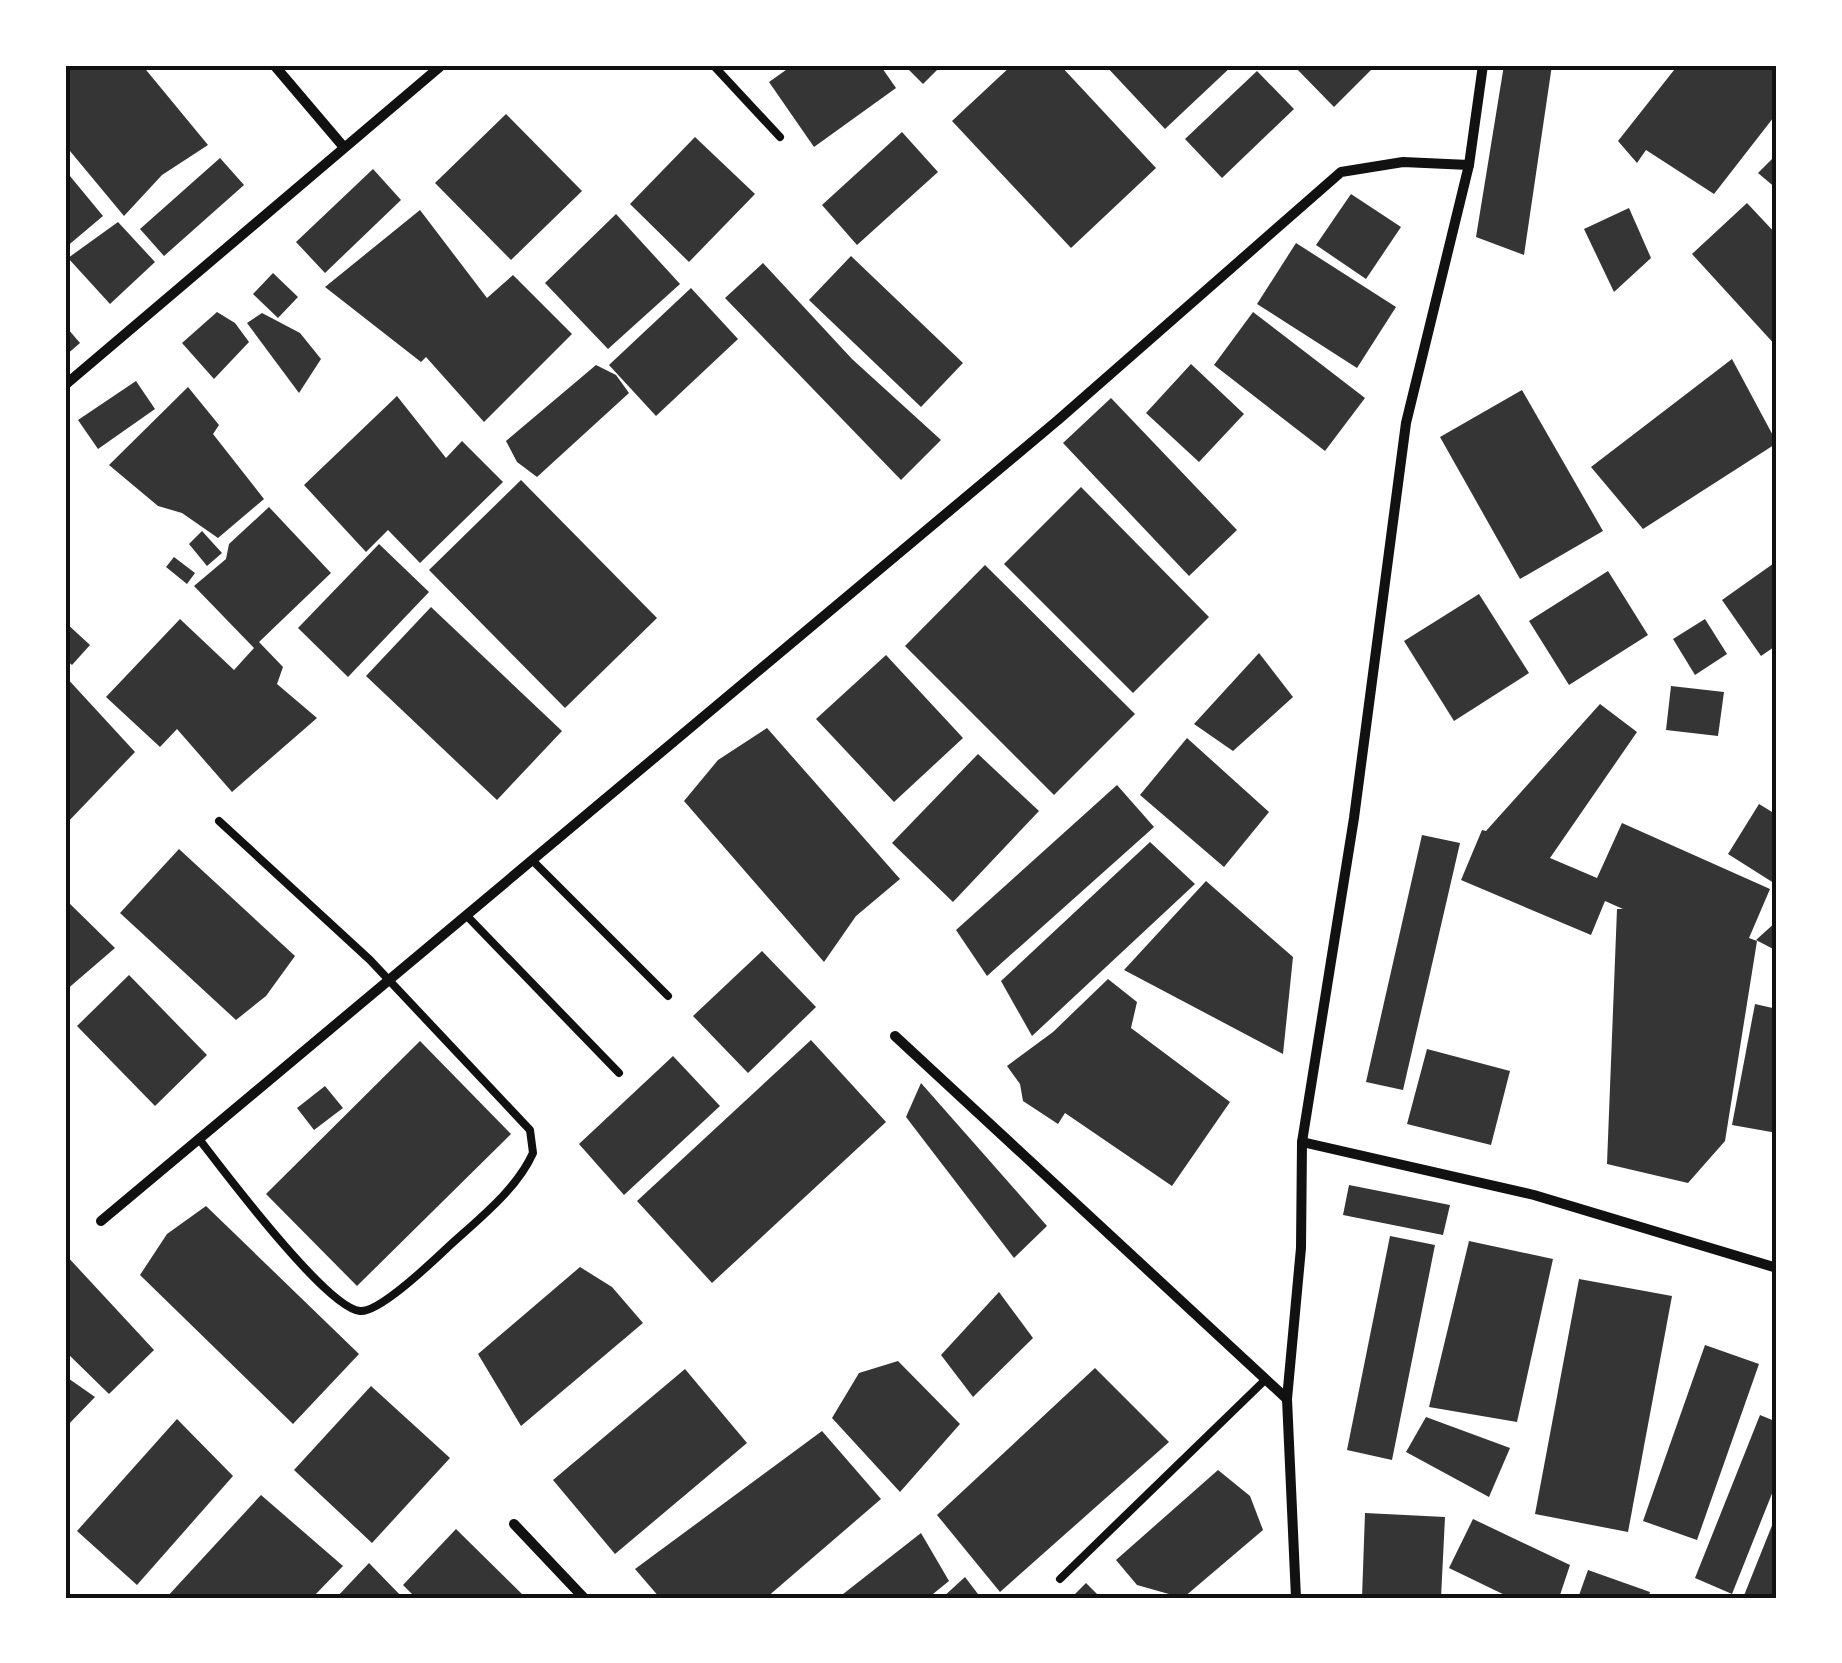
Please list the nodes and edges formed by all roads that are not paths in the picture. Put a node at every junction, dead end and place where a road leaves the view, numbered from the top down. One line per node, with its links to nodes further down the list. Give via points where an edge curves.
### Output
1 (274, 65): 6 (street)
2 (442, 65): 6 (street)
3 (712, 65): 5 (lane)
4 (1483, 65): 7 (street)
5 (780, 137)
6 (342, 145): 8 (street)
7 (1469, 166): 10 (street, via 1403,162 1342,172 1058,420); 17 (street, via 1406,423 1354,818)
8 (65, 385)
9 (219, 821): 12 (lane)
10 (532, 860): 11 (street); 13 (lane)
11 (467, 916): 12 (street); 15 (lane)
12 (387, 982): 16 (street); 16 (lane, via 530,1130 527,1168 433,1262 375,1307 362,1312 345,1306 310,1274)
13 (668, 996)
14 (896, 1036): 20 (street)
15 (619, 1073)
16 (199, 1139): 18 (street)
17 (1302, 1142): 19 (street, via 1534,1195); 21 (street, via 1301,1248)
18 (101, 1221)
19 (1777, 1268)
20 (1266, 1380): 21 (street); 23 (lane)
21 (1287, 1399): 25 (street)
22 (514, 1524): 24 (street)
23 (1060, 1579)
24 (584, 1598)
25 (1296, 1598)

